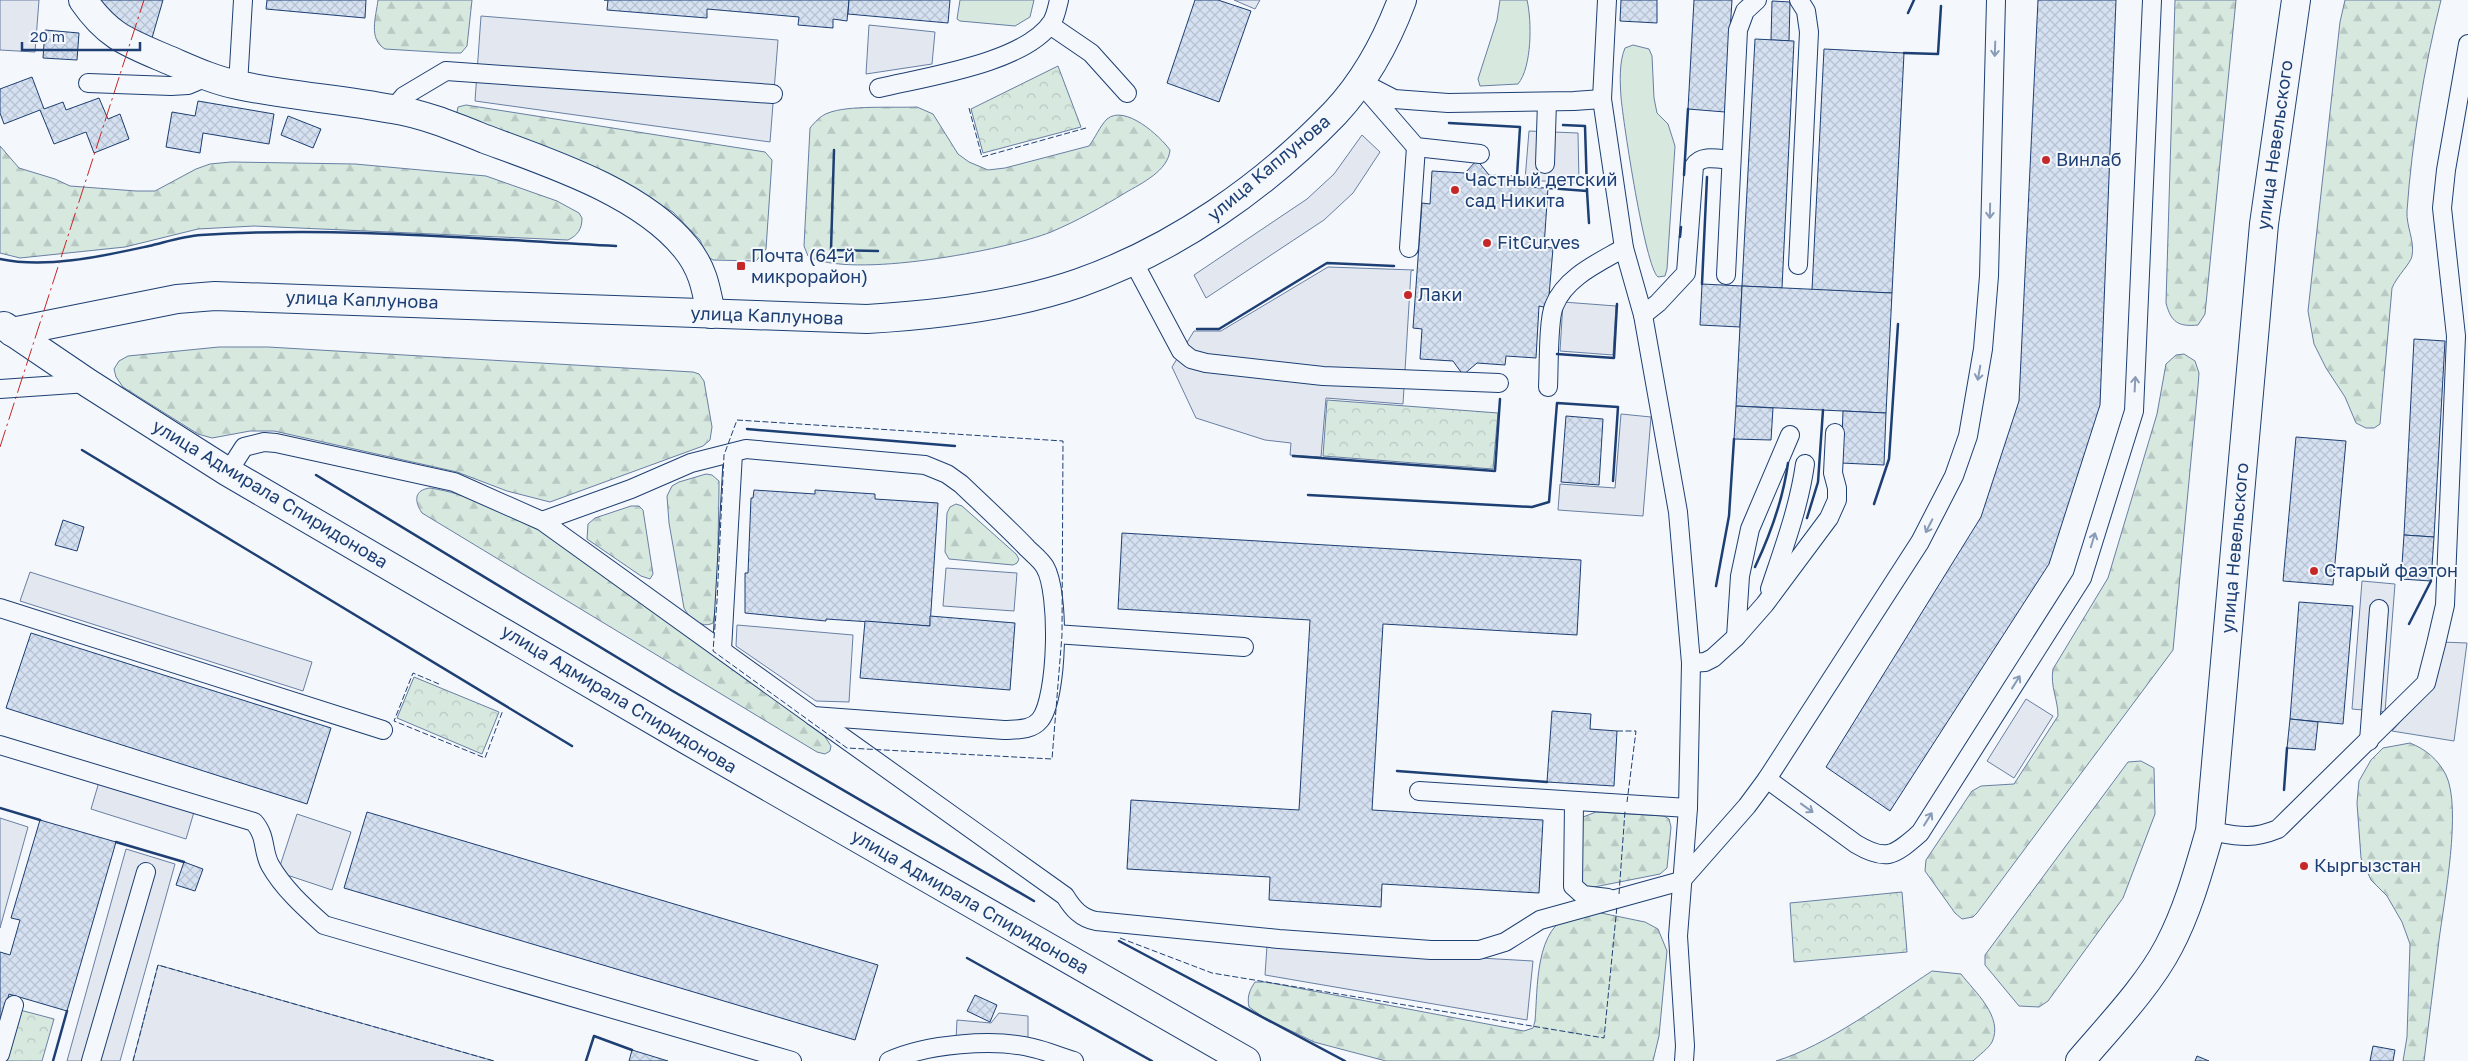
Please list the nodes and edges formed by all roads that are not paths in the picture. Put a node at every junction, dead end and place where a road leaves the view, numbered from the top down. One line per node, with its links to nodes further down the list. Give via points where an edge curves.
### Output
1 (83, 0): 13 (main road, via 98,22 111,32)
2 (243, 0): 16 (lane)
3 (1059, 0): 11 (lane)
4 (1607, 0): 20 (lane)
5 (1757, 0): 25 (lane, via 1745,10 1738,30)
6 (1799, 0): 30 (lane, via 1806,11 1809,32)
7 (1996, 0): 57 (lane, one-way to 57, via 1989,276 1983,349 1968,436 1954,476 1920,542)
8 (2152, 0): 57 (lane, one-way to 8, via 1866,850 1895,854 1920,833 2082,578 2134,411)
9 (2296, 0): 61 (main road, улица Невельского, via 2264,224)
10 (1398, 1): 14 (main road, улица Каплунова, via 1382,44)
11 (1050, 25): 17 (lane, via 1008,56); 18 (lane, via 1090,53)
12 (2468, 44): 55 (lane, via 2442,208 2456,336 2445,605 2426,683)
13 (207, 76): 15 (lane, via 188,85); 16 (main road)
14 (1359, 81): 21 (lane, via 1394,99 1448,103); 23 (lane); 29 (main road, улица Каплунова, via 1335,112 1281,163 1208,220)
15 (88, 83)
16 (238, 85): 22 (main road)
17 (879, 88)
18 (1127, 93)
19 (773, 94): 22 (lane, via 446,71 404,96)
20 (1602, 99): 21 (lane); 28 (lane)
21 (1547, 102): 26 (lane)
22 (393, 109): 32 (main road, via 426,117 568,170 638,208 661,223 702,272)
23 (1416, 147): 24 (lane); 27 (lane)
24 (1480, 154)
25 (1731, 160): 31 (lane); 33 (lane, via 1704,158 1696,161 1686,273)
26 (1546, 164)
27 (1409, 248)
28 (1624, 248): 33 (lane); 37 (lane, via 1590,267 1560,294 1553,307)
29 (1133, 261): 32 (main road, улица Каплунова, via 1077,284 931,315 867,319); 36 (lane, via 1181,351 1190,359 1206,364 1323,376)
30 (1798, 265)
31 (1726, 275)
32 (711, 314): 34 (main road, улица Каплунова, via 215,296 176,299)
33 (1643, 315): 52 (lane, via 1678,512)
34 (6, 328): 35 (main road, улица Адмирала Спиридонова)
35 (88, 383): 38 (lane); 43 (main road, улица Адмирала Спиридонова)
36 (1499, 384)
37 (1548, 387)
38 (0, 389)
39 (1835, 433): 45 (lane, via 1833,473 1837,500 1829,518)
40 (1790, 435): 49 (lane, via 1750,529 1740,576)
41 (733, 453): 44 (lane, via 690,463 631,489); 48 (lane, via 746,449 903,461 947,474 1045,566 1053,587); 51 (lane)
42 (1805, 464): 45 (lane, via 1792,524)
43 (228, 472): 44 (lane, via 244,447 276,443 454,482); 71 (main road, улица Адмирала Спиридонова)
44 (542, 521): 51 (lane)
45 (1765, 604): 49 (lane)
46 (0, 608): 54 (lane)
47 (2378, 608): 55 (lane)
48 (1055, 634): 50 (lane); 53 (lane, via 1049,697 1040,720 1028,728 1004,730)
49 (1736, 637): 52 (lane, via 1713,658)
50 (1244, 647)
51 (722, 650): 53 (lane)
52 (1691, 663): 60 (lane)
53 (813, 716): 64 (lane, via 1066,896 1074,910 1089,920 1279,939 1430,950 1479,950 1505,942 1540,920)
54 (383, 730)
55 (2369, 741): 61 (lane, via 2278,829 2260,836)
56 (0, 745): 68 (lane, via 254,822 263,832 273,869 301,904 324,925)
57 (1768, 779): 63 (lane)
58 (1419, 792): 59 (lane)
59 (1574, 803): 60 (lane); 64 (lane, via 1573,886 1583,895)
60 (1688, 808): 63 (lane)
61 (2210, 831): 73 (main road, улица Невельского, via 2196,879 2169,947 2141,987)
62 (146, 872): 67 (lane)
63 (1681, 881): 64 (lane); 72 (lane, via 1678,936 1686,1046)
64 (1618, 900)
65 (14, 1004): 66 (lane)
66 (0, 1054)
67 (91, 1061)
68 (792, 1061)
69 (889, 1061): 70 (lane, via 922,1049 1012,1044)
70 (1074, 1061)
71 (1246, 1061)
72 (1684, 1061)
73 (2080, 1061)

